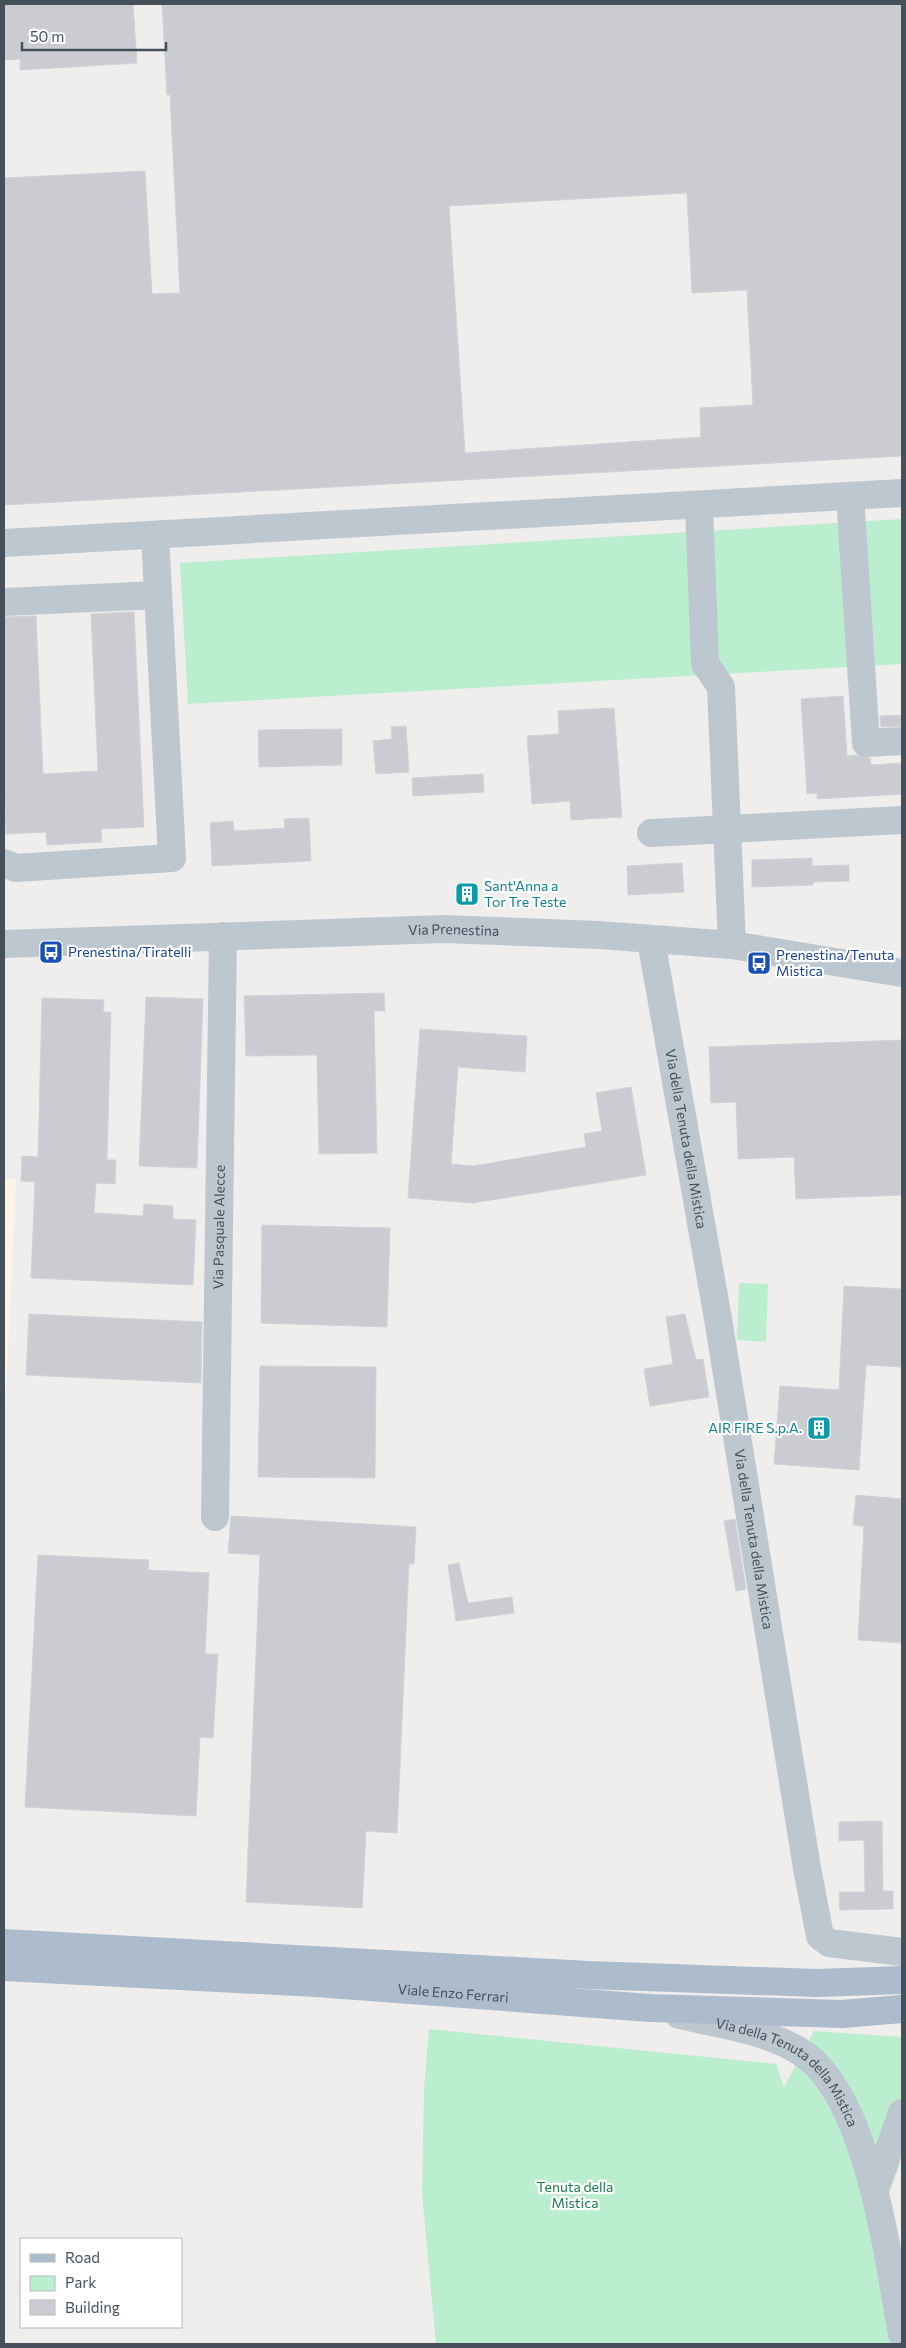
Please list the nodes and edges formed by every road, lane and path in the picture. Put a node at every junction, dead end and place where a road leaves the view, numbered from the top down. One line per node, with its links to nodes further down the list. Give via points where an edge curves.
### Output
1 (902, 493): 2 (street)
2 (850, 496): 3 (street); 8 (street, via 866,743)
3 (699, 505): 4 (street); 10 (street, via 705,663 721,687)
4 (155, 535): 5 (street); 6 (street)
5 (4, 543)
6 (158, 595): 7 (street); 12 (street, via 172,858 16,868)
7 (4, 602)
8 (902, 741)
9 (902, 820): 10 (street)
10 (727, 829): 11 (street); 16 (street)
11 (651, 833)
12 (4, 863)
13 (223, 936): 14 (street, Via Prenestina, via 444,929); 15 (street, Via Prenestina); 18 (street, Via Pasquale Alecce)
14 (650, 940): 16 (street, Via Prenestina); 20 (street, Via della Tenuta della Mistica, via 716,1310 820,1936 829,1943)
15 (4, 944)
16 (732, 946): 17 (street, Via Prenestina)
17 (902, 973)
18 (215, 1517)
19 (4, 1943): 22 (main road, Viale Enzo Ferrari, via 588,1975 817,1984)
20 (902, 1952)
21 (4, 1967): 23 (main road, Viale Enzo Ferrari, via 316,1983)
22 (902, 1980)
23 (650, 2008): 24 (main road, Viale Enzo Ferrari, via 842,2014); 26 (street, Via della Tenuta della Mistica, via 776,2040 805,2055 838,2092)
24 (902, 2010)
25 (902, 2113): 26 (street)
26 (875, 2189): 27 (street, Via della Tenuta della Mistica)
27 (902, 2334)

